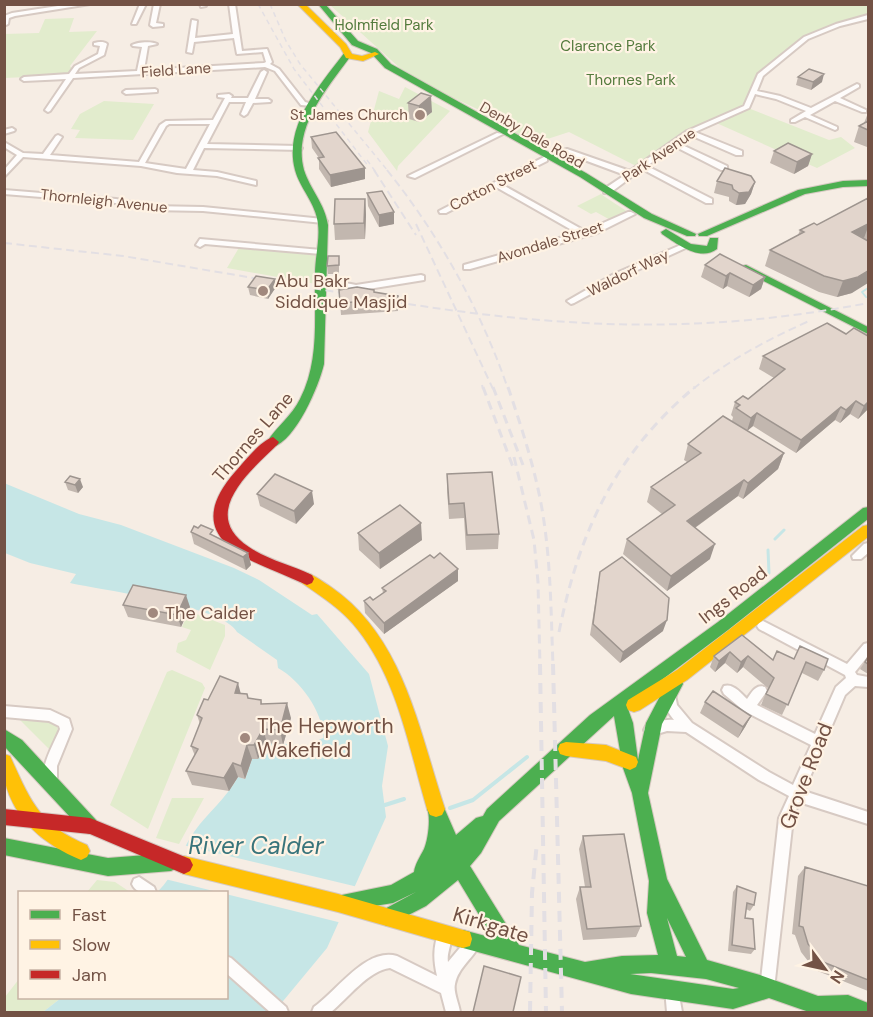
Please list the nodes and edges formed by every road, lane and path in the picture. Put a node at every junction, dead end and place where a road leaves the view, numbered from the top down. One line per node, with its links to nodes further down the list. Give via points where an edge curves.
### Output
1 (87, 4): 7 (street)
2 (143, 4): 10 (street)
3 (157, 4): 12 (street, via 153,25)
4 (232, 4): 13 (street)
5 (300, 4): 20 (main road, Denby Dale Road)
6 (321, 4): 20 (main road, Denby Dale Road, via 355,43)
7 (82, 5): 11 (street, via 14,14 6,17)
8 (868, 17): 33 (street, Park Avenue, via 806,38 760,75)
9 (194, 21): 14 (street)
10 (134, 23)
11 (5, 24)
12 (160, 25)
13 (237, 37): 14 (street); 21 (street, via 239,53 265,50 269,62)
14 (191, 40): 19 (street)
15 (96, 44): 24 (street, via 104,44 100,55 77,67)
16 (154, 44): 18 (street)
17 (135, 45): 18 (street)
18 (145, 45): 22 (street)
19 (190, 52)
20 (357, 56): 39 (main road, Thornes Lane); 48 (main road, Denby Dale Road); 70 (main road, Denby Dale Road, via 388,66)
21 (264, 72): 23 (street, Field Lane); 23 (street, via 274,68); 25 (street, Field Lane); 37 (street)
22 (140, 73): 24 (street, Field Lane); 25 (street, Field Lane)
23 (280, 75): 39 (street, via 303,104)
24 (71, 77): 26 (street, Field Lane); 40 (street)
25 (149, 78): 30 (street)
26 (24, 79)
27 (840, 86): 29 (street)
28 (857, 86): 29 (street)
29 (849, 90): 35 (street)
30 (142, 91): 31 (street); 32 (street)
31 (155, 91)
32 (126, 92)
33 (753, 92): 42 (street, via 778,97); 47 (street, Park Avenue, via 747,107)
34 (220, 96): 45 (street, via 229,96)
35 (835, 98): 41 (street); 42 (street)
36 (231, 100): 37 (street)
37 (250, 100): 38 (street); 43 (street)
38 (268, 101)
39 (310, 105): 53 (main road, Thornes Lane)
40 (48, 110)
41 (864, 111)
42 (808, 113): 44 (street); 46 (street)
43 (244, 114)
44 (793, 121)
45 (215, 122): 52 (street); 59 (street, via 168,122)
46 (835, 128)
47 (689, 132): 50 (street, Park Avenue); 55 (street)
48 (499, 134): 58 (main road, Denby Dale Road); 65 (street)
49 (58, 137): 57 (street)
50 (672, 143): 60 (street, Park Avenue); 61 (street)
51 (4, 144): 56 (street)
52 (202, 146): 53 (street); 62 (street)
53 (298, 148): 75 (main road, Thornes Lane, via 300,177)
54 (568, 152): 63 (street)
55 (739, 153)
56 (21, 155): 57 (street); 64 (street)
57 (45, 157): 59 (street)
58 (544, 159): 68 (street, Cotton Street); 74 (main road, Denby Dale Road)
59 (141, 164): 62 (street)
60 (641, 166): 63 (street, Park Avenue); 72 (street)
61 (724, 168)
62 (188, 172): 66 (street, via 242,177)
63 (630, 174): 70 (street, Park Avenue)
64 (4, 175)
65 (412, 176)
66 (253, 183)
67 (868, 183): 78 (main road, via 840,182 800,189)
68 (496, 184): 73 (street, Cotton Street); 76 (street)
69 (868, 188): 78 (main road, via 827,188 798,195)
70 (607, 191): 78 (main road, Denby Dale Road, via 666,227)
71 (4, 192): 75 (street, Thornleigh Avenue)
72 (709, 201)
73 (443, 211)
74 (631, 214): 76 (street, Avondale Street, via 604,228); 78 (main road, Denby Dale Road)
75 (323, 221): 79 (main road, Thornes Lane)
76 (582, 233): 80 (street, Avondale Street)
77 (200, 245): 79 (street, via 203,241)
78 (707, 246): 83 (street, Waldorf Way, via 617,276); 84 (main road, Denby Dale Road)
79 (321, 252): 82 (main road, Thornes Lane)
80 (467, 267)
81 (422, 278): 82 (street, via 356,288)
82 (320, 281): 108 (main road, Thornes Lane, via 320,345 309,400 228,490 221,502 219,526 234,544 305,578 342,605 375,638 414,730)
83 (571, 301)
84 (868, 331)
85 (866, 516): 86 (main road); 96 (main road, Ings Road)
86 (867, 532): 89 (main road, Ings Road)
87 (763, 626): 90 (street)
88 (868, 648): 90 (street, Grove Road)
89 (682, 675): 92 (main road, Ings Road); 96 (main road, Ings Road)
90 (851, 676): 91 (street); 101 (street, Grove Road, via 840,691)
91 (868, 682)
92 (670, 690): 98 (street, via 672,707); 99 (main road, Ings Road)
93 (728, 690): 95 (street)
94 (760, 691): 95 (street)
95 (748, 707): 101 (street)
96 (620, 708): 102 (main road, Ings Road, via 596,720); 104 (main road, Ings Road)
97 (4, 711): 105 (street, via 50,716 65,723 51,766)
98 (688, 727): 99 (street, via 661,726); 107 (street)
99 (649, 731): 106 (main road, Ings Road)
100 (4, 736): 105 (main road)
101 (818, 742): 107 (street, Grove Road)
102 (566, 749): 104 (main road, via 606,753); 109 (main road, Ings Road)
103 (4, 761): 112 (main road)
104 (630, 762): 106 (main road, Ings Road)
105 (50, 783): 113 (main road)
106 (640, 793): 120 (main road, Ings Road)
107 (795, 794): 111 (street); 133 (street, Grove Road, via 786,818)
108 (437, 811): 114 (main road, via 456,827); 116 (main road, Thornes Lane); 121 (main road, via 430,858)
109 (493, 815): 114 (main road); 118 (main road, Ings Road)
110 (4, 817): 112 (main road)
111 (868, 818)
112 (31, 819): 113 (main road); 119 (main road, via 40,832 62,847)
113 (90, 826): 117 (main road)
114 (474, 830): 116 (main road)
115 (4, 846): 119 (main road, via 108,867)
116 (453, 851): 118 (main road, Thornes Lane); 121 (main road)
117 (171, 862): 119 (main road); 122 (main road, Kirkgate)
118 (461, 864): 123 (main road, Ings Road, via 425,897); 126 (main road, Thornes Lane)
119 (138, 866)
120 (658, 881): 127 (main road, Ings Road, via 656,913); 129 (main road, Ings Road, via 675,912 685,944)
121 (405, 887): 122 (main road, via 393,894)
122 (347, 904): 123 (main road, Kirkgate)
123 (387, 917): 124 (main road, Kirkgate)
124 (446, 933): 125 (main road, Kirkgate); 131 (street, via 440,958)
125 (474, 941): 126 (main road, Kirkgate); 131 (street, via 453,968)
126 (514, 954): 130 (main road, Kirkgate)
127 (670, 963): 129 (main road, Kirkgate); 130 (main road, Kirkgate); 132 (street)
128 (228, 965): 136 (street)
129 (702, 970): 133 (main road, Kirkgate)
130 (582, 971): 132 (main road, Kirkgate, via 631,984)
131 (446, 987): 137 (street, via 391,961 380,961); 138 (street)
132 (672, 988): 133 (main road, Kirkgate, via 733,999); 139 (street)
133 (766, 988): 134 (main road, Kirkgate)
134 (800, 1006): 135 (main road, Kirkgate)
135 (822, 1009): 140 (main road, Kirkgate, via 848,1005)
136 (281, 1012)
137 (319, 1012)
138 (453, 1012)
139 (675, 1012)
140 (866, 1012)

